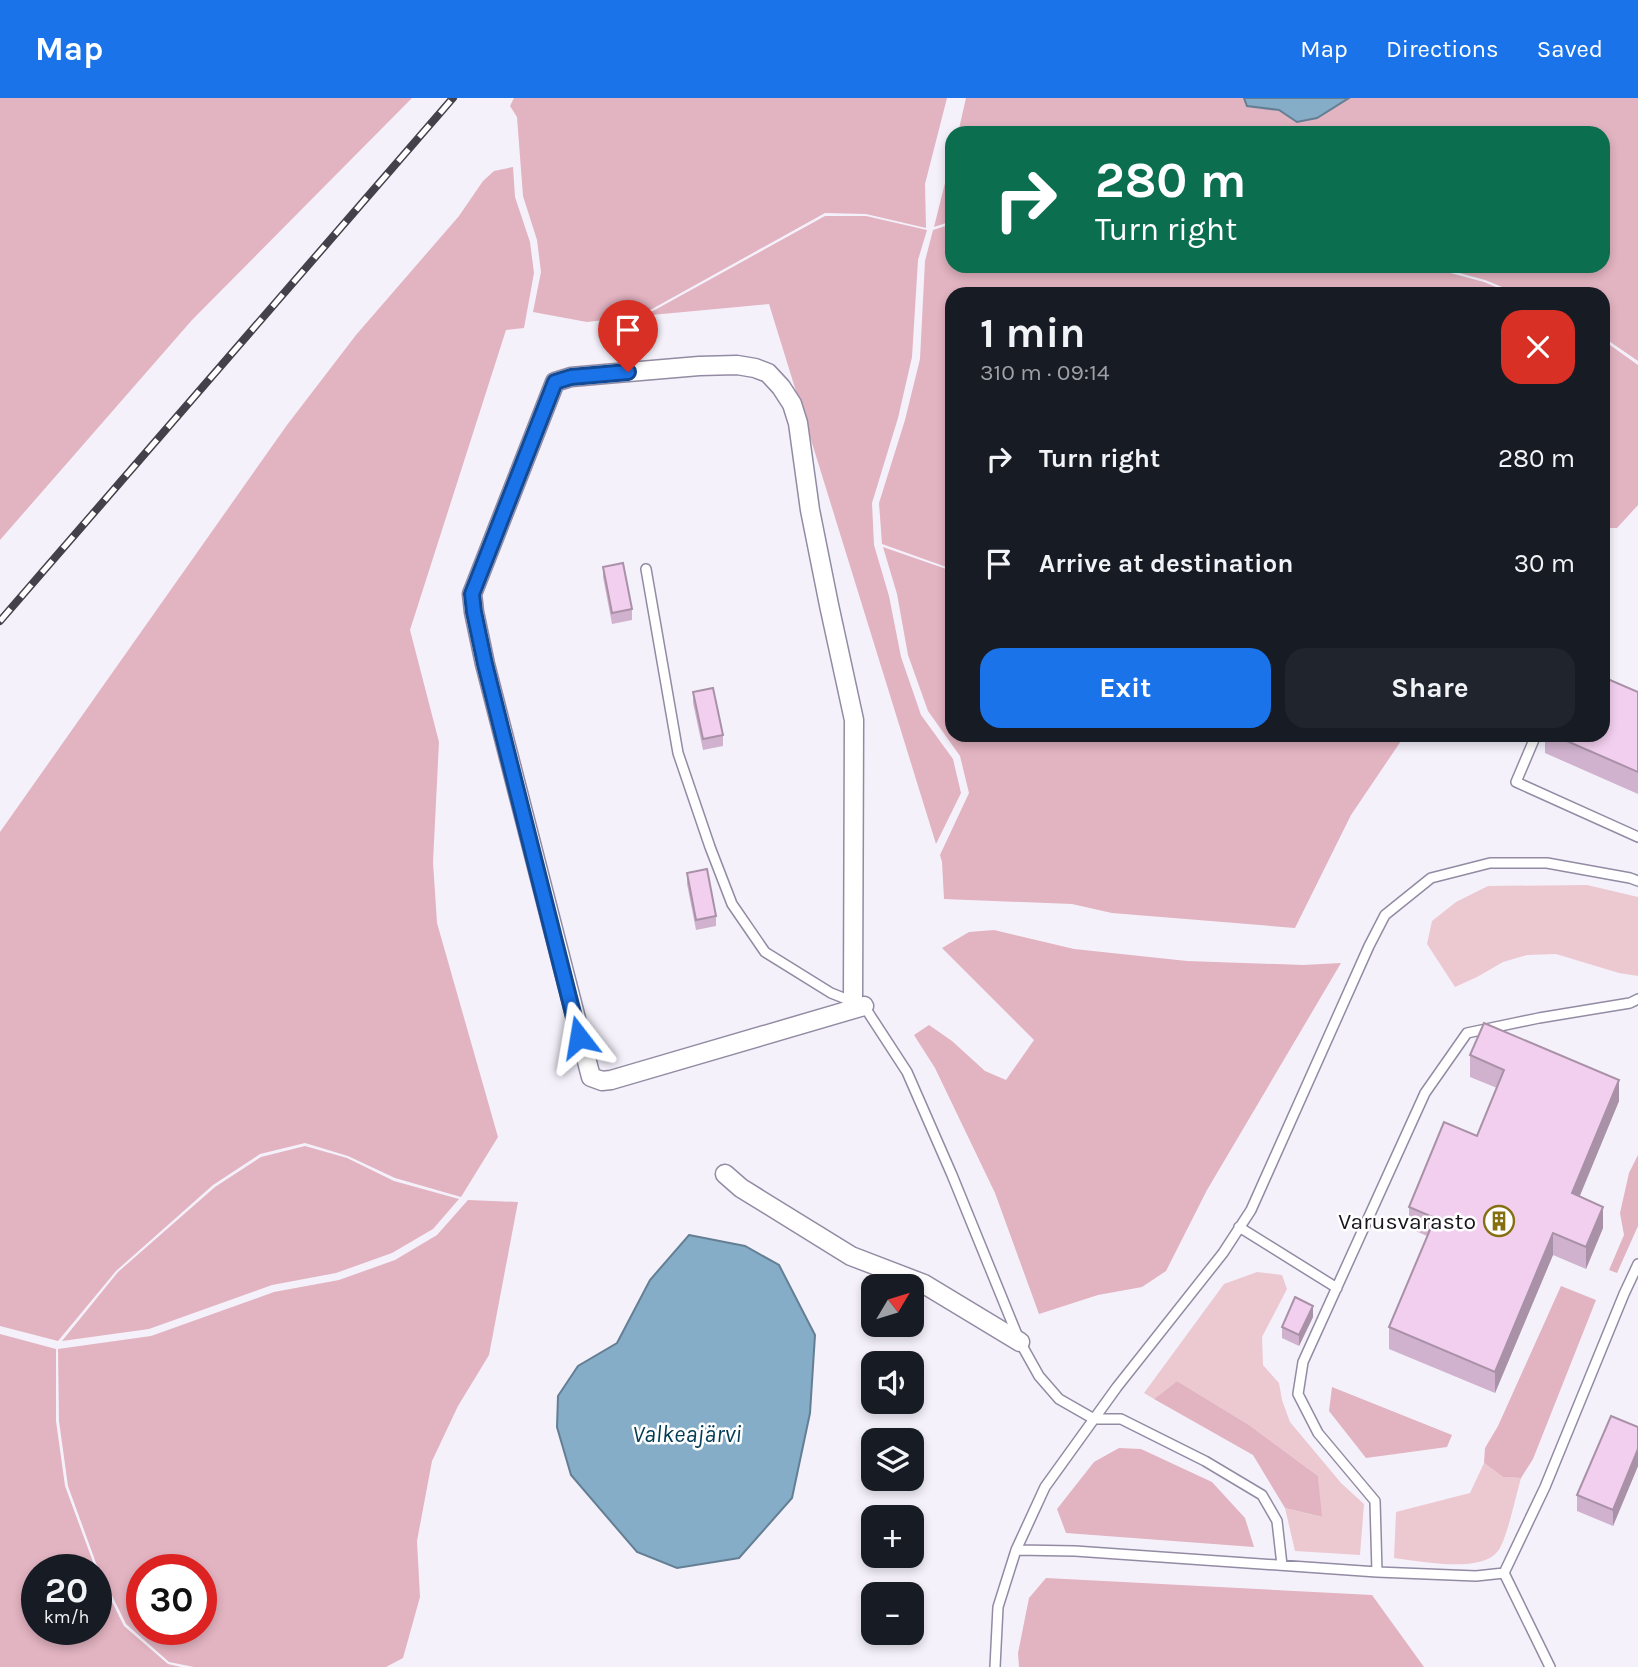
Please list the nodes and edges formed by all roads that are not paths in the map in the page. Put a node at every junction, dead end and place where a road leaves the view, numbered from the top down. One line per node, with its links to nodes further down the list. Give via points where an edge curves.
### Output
1 (646, 569): 6 (lane, via 678,753 732,904 765,952 831,993)
2 (1533, 742): 3 (lane, via 1516,782)
3 (1638, 837)
4 (1638, 881): 8 (lane, via 1546,863 1490,863 1431,878 1385,915)
5 (1638, 999): 10 (lane, via 1467,1033 1425,1093)
6 (859, 1004): 6 (street, via 611,1080 591,1077 485,664 472,594 555,382 737,365 768,373 792,404 854,720); 11 (lane, via 907,1072)
7 (725, 1174): 11 (street, via 851,1256 924,1284)
8 (1240, 1227): 10 (lane); 12 (lane)
9 (1638, 1264): 16 (lane)
10 (1337, 1288): 15 (lane, via 1303,1362 1298,1394 1318,1433 1375,1502)
11 (1020, 1342): 12 (lane, via 1039,1377 1059,1399)
12 (1094, 1419): 13 (lane, via 1045,1487); 14 (lane, via 1121,1419 1262,1494 1277,1521)
13 (1016, 1550): 14 (lane); 17 (lane, via 998,1607)
14 (1282, 1564): 15 (lane)
15 (1377, 1572): 16 (lane)
16 (1504, 1573): 18 (lane)
17 (995, 1667)
18 (1550, 1667)

